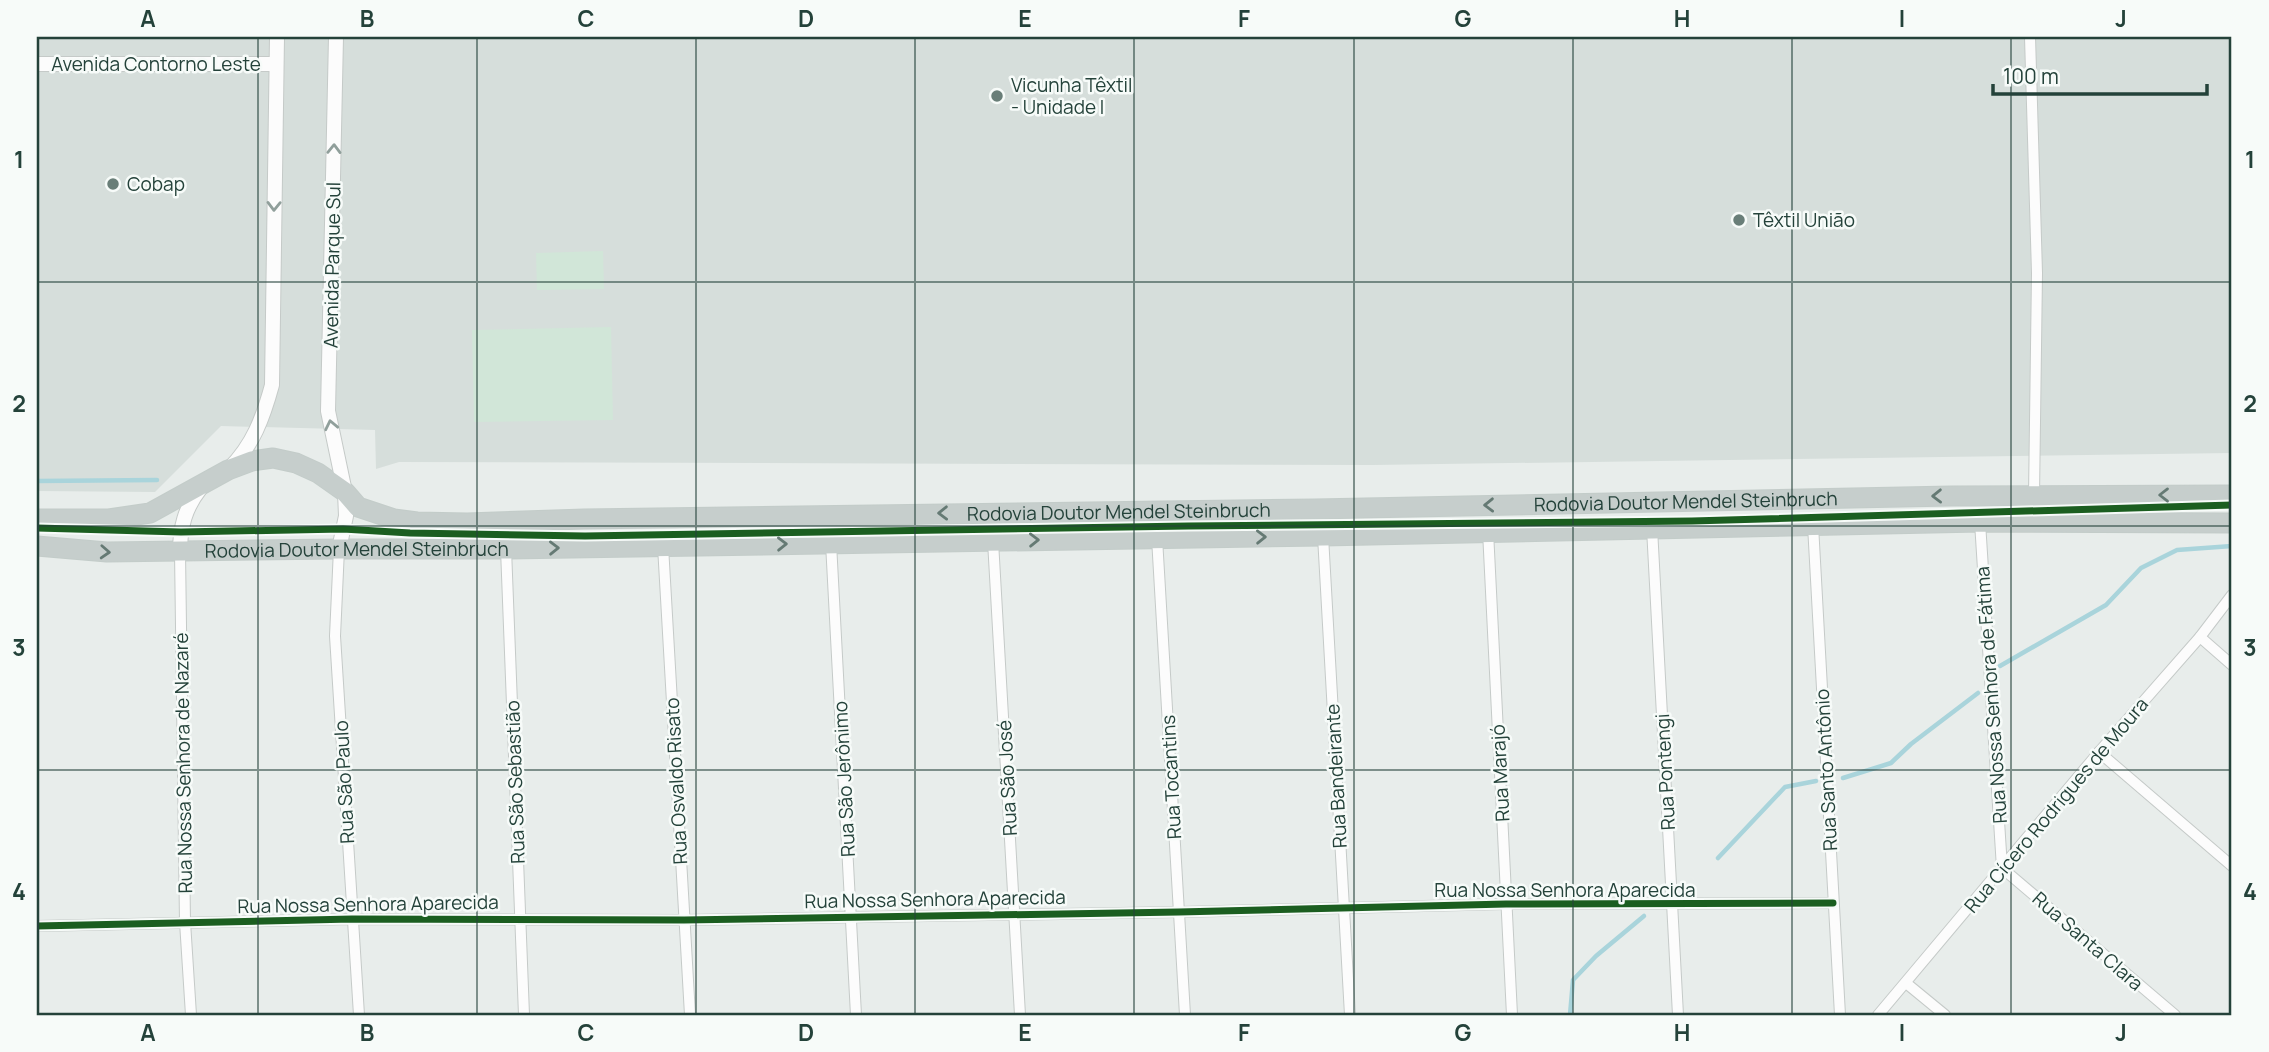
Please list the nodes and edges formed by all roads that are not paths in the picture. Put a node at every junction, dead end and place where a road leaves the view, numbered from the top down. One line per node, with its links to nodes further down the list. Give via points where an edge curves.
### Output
1 (276, 37): 5 (street)
2 (336, 37): 7 (street, Avenida Parque Sul, one-way to 2, via 328,411)
3 (2030, 37): 9 (street, via 2036,272)
4 (37, 64): 5 (street, Avenida Contorno Leste)
5 (276, 64): 6 (street, one-way to 6, via 272,386 254,437)
6 (228, 470): 7 (highway, Rodovia Doutor Mendel Steinbruch, via 273,458 318,473); 10 (highway, Rodovia Doutor Mendel Steinbruch, via 150,513 109,519); 24 (street, via 191,501 183,517)
7 (345, 492): 9 (highway, Rodovia Doutor Mendel Steinbruch, one-way to 7, via 467,523 394,519 358,507); 22 (street, Avenida Parque Sul, via 346,516)
8 (2232, 495): 9 (highway, Rodovia Doutor Mendel Steinbruch, one-way to 9)
9 (2034, 496)
10 (37, 519)
11 (1980, 522): 12 (highway, Rodovia Doutor Mendel Steinbruch); 13 (highway, Rodovia Doutor Mendel Steinbruch); 30 (street, Rua Nossa Senhora de Fátima)
12 (2232, 523)
13 (1814, 525): 14 (highway, Rodovia Doutor Mendel Steinbruch); 31 (street, Rua Santo Antônio)
14 (1653, 528): 15 (highway, Rodovia Doutor Mendel Steinbruch); 33 (street, Rua Pontengi)
15 (1488, 531): 16 (highway, Rodovia Doutor Mendel Steinbruch); 32 (street, Rua Marajó)
16 (1323, 536): 17 (highway, Rodovia Doutor Mendel Steinbruch, one-way to 16); 34 (street, Rua Bandeirante)
17 (1157, 538): 18 (highway, Rodovia Doutor Mendel Steinbruch, one-way to 17); 35 (street, Rua Tocantins)
18 (993, 541): 19 (highway, Rodovia Doutor Mendel Steinbruch); 36 (street, Rua São José)
19 (831, 543): 21 (highway, Rodovia Doutor Mendel Steinbruch, one-way to 19); 37 (street, Rua São Jerônimo)
20 (37, 546): 24 (highway, Rodovia Doutor Mendel Steinbruch, one-way to 24)
21 (663, 546): 23 (highway, Rodovia Doutor Mendel Steinbruch, one-way to 21); 40 (street, Rua Osvaldo Risato)
22 (339, 549): 23 (highway, Rodovia Doutor Mendel Steinbruch); 24 (highway, Rodovia Doutor Mendel Steinbruch); 38 (street, Rua São Paulo, via 335,636)
23 (506, 549): 39 (street, Rua São Sebastião)
24 (180, 552): 41 (street, Rua Nossa Senhora de Nazaré)
25 (2232, 595): 26 (street, Rua Cícero Rodrigues de Moura)
26 (2200, 637): 27 (street); 28 (street, Rua Cícero Rodrigues de Moura)
27 (2232, 665)
28 (2099, 752): 29 (street); 30 (street, Rua Cícero Rodrigues de Moura)
29 (2232, 866)
30 (2002, 867): 43 (street, Rua Cícero Rodrigues de Moura); 57 (street, Rua Santa Clara)
31 (1833, 903): 33 (street, Rua Nossa Senhora Aparecida); 54 (street, Rua Santo Antônio)
32 (1506, 904): 33 (street, Rua Nossa Senhora Aparecida); 34 (street, Rua Nossa Senhora Aparecida); 52 (street, Rua Marajó)
33 (1671, 905): 53 (street, Rua Pontengi)
34 (1344, 909): 35 (street, Rua Nossa Senhora Aparecida); 51 (street, Rua Bandeirante)
35 (1179, 912): 36 (street, Rua Nossa Senhora Aparecida); 50 (street, Rua Tocantins)
36 (1015, 914): 37 (street, Rua Nossa Senhora Aparecida); 49 (street, Rua São José)
37 (851, 916): 40 (street, Rua Nossa Senhora Aparecida); 48 (street, Rua São Jerônimo)
38 (352, 919): 39 (street, Rua Nossa Senhora Aparecida); 41 (street, Rua Nossa Senhora Aparecida); 45 (street, Rua São Paulo)
39 (520, 919): 40 (street, Rua Nossa Senhora Aparecida); 46 (street, Rua São Sebastião)
40 (684, 920): 47 (street, Rua Osvaldo Risato)
41 (185, 922): 42 (street, Rua Nossa Senhora Aparecida); 44 (street, Rua Nossa Senhora de Nazaré)
42 (37, 926)
43 (1906, 983): 55 (street, Rua Cícero Rodrigues de Moura); 56 (street)
44 (191, 1015)
45 (359, 1015)
46 (524, 1015)
47 (690, 1015)
48 (856, 1015)
49 (1020, 1015)
50 (1185, 1015)
51 (1350, 1015)
52 (1512, 1015)
53 (1678, 1015)
54 (1840, 1015)
55 (1878, 1015)
56 (1945, 1015)
57 (2175, 1015)

